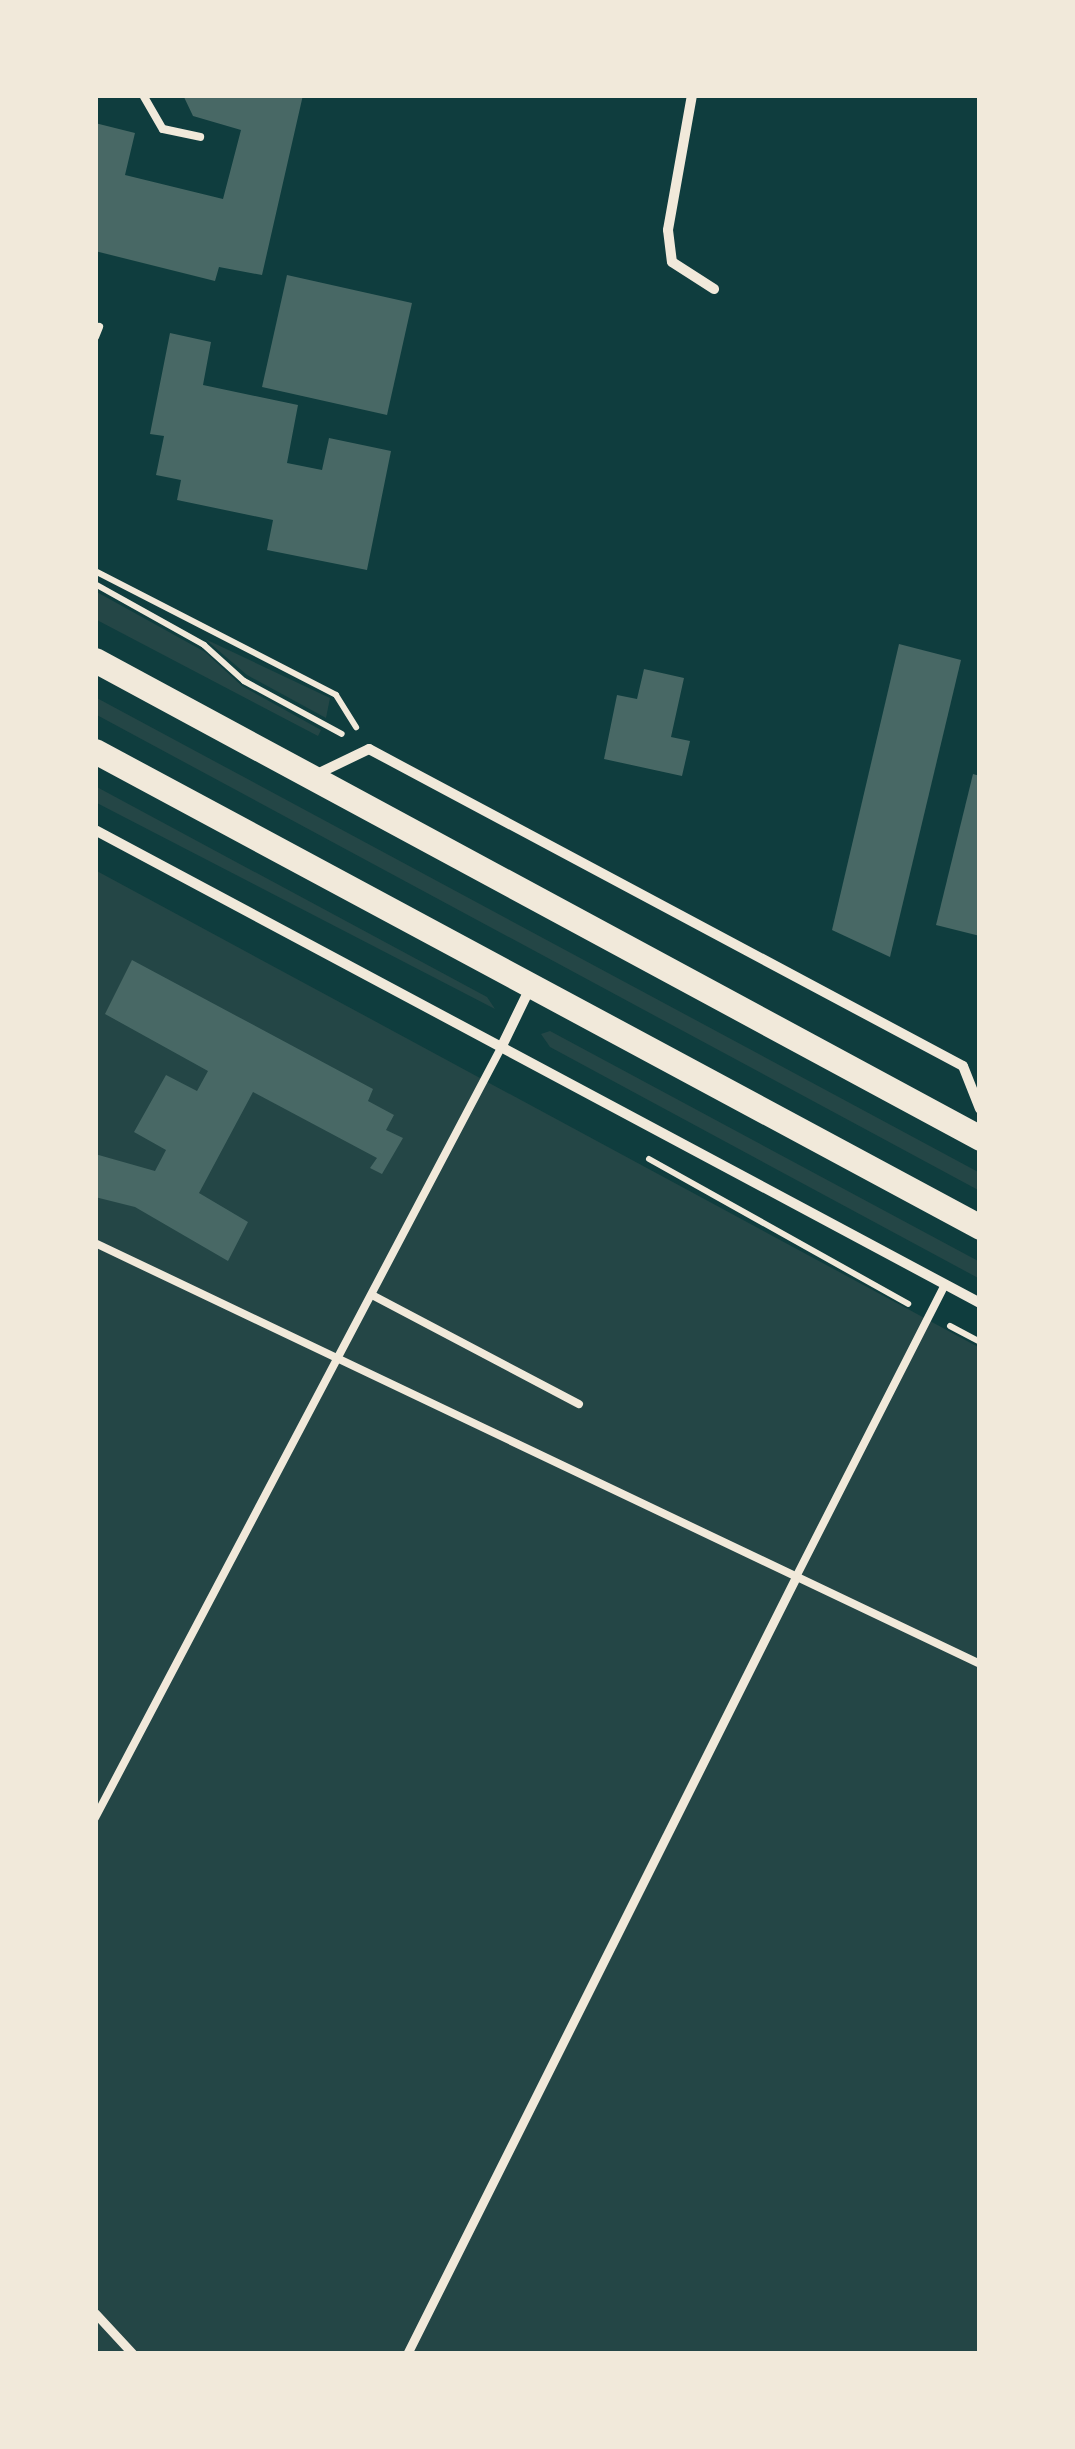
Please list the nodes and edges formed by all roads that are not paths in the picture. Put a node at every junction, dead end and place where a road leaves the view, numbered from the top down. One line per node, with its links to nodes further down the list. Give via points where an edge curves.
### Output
1 (143, 95): 3 (lane, via 162,129)
2 (692, 95): 4 (street, via 668,230 672,262)
3 (200, 137)
4 (714, 288)
5 (99, 327): 6 (lane)
6 (95, 337)
7 (95, 660): 9 (main road)
8 (95, 751): 11 (main road)
9 (307, 778): 13 (street, via 369,749 963,1066); 14 (main road)
10 (95, 830): 12 (street)
11 (532, 983): 12 (street); 15 (main road)
12 (502, 1048): 17 (street); 18 (lane)
13 (980, 1109)
14 (980, 1138)
15 (980, 1227)
16 (95, 1243): 20 (lane)
17 (945, 1284): 19 (street); 22 (lane)
18 (372, 1295): 20 (lane); 21 (lane)
19 (980, 1303)
20 (338, 1359): 22 (lane); 24 (lane)
21 (579, 1404)
22 (796, 1576): 23 (lane); 27 (street)
23 (980, 1664)
24 (95, 1818)
25 (95, 2313): 26 (street)
26 (134, 2354)
27 (406, 2354)

